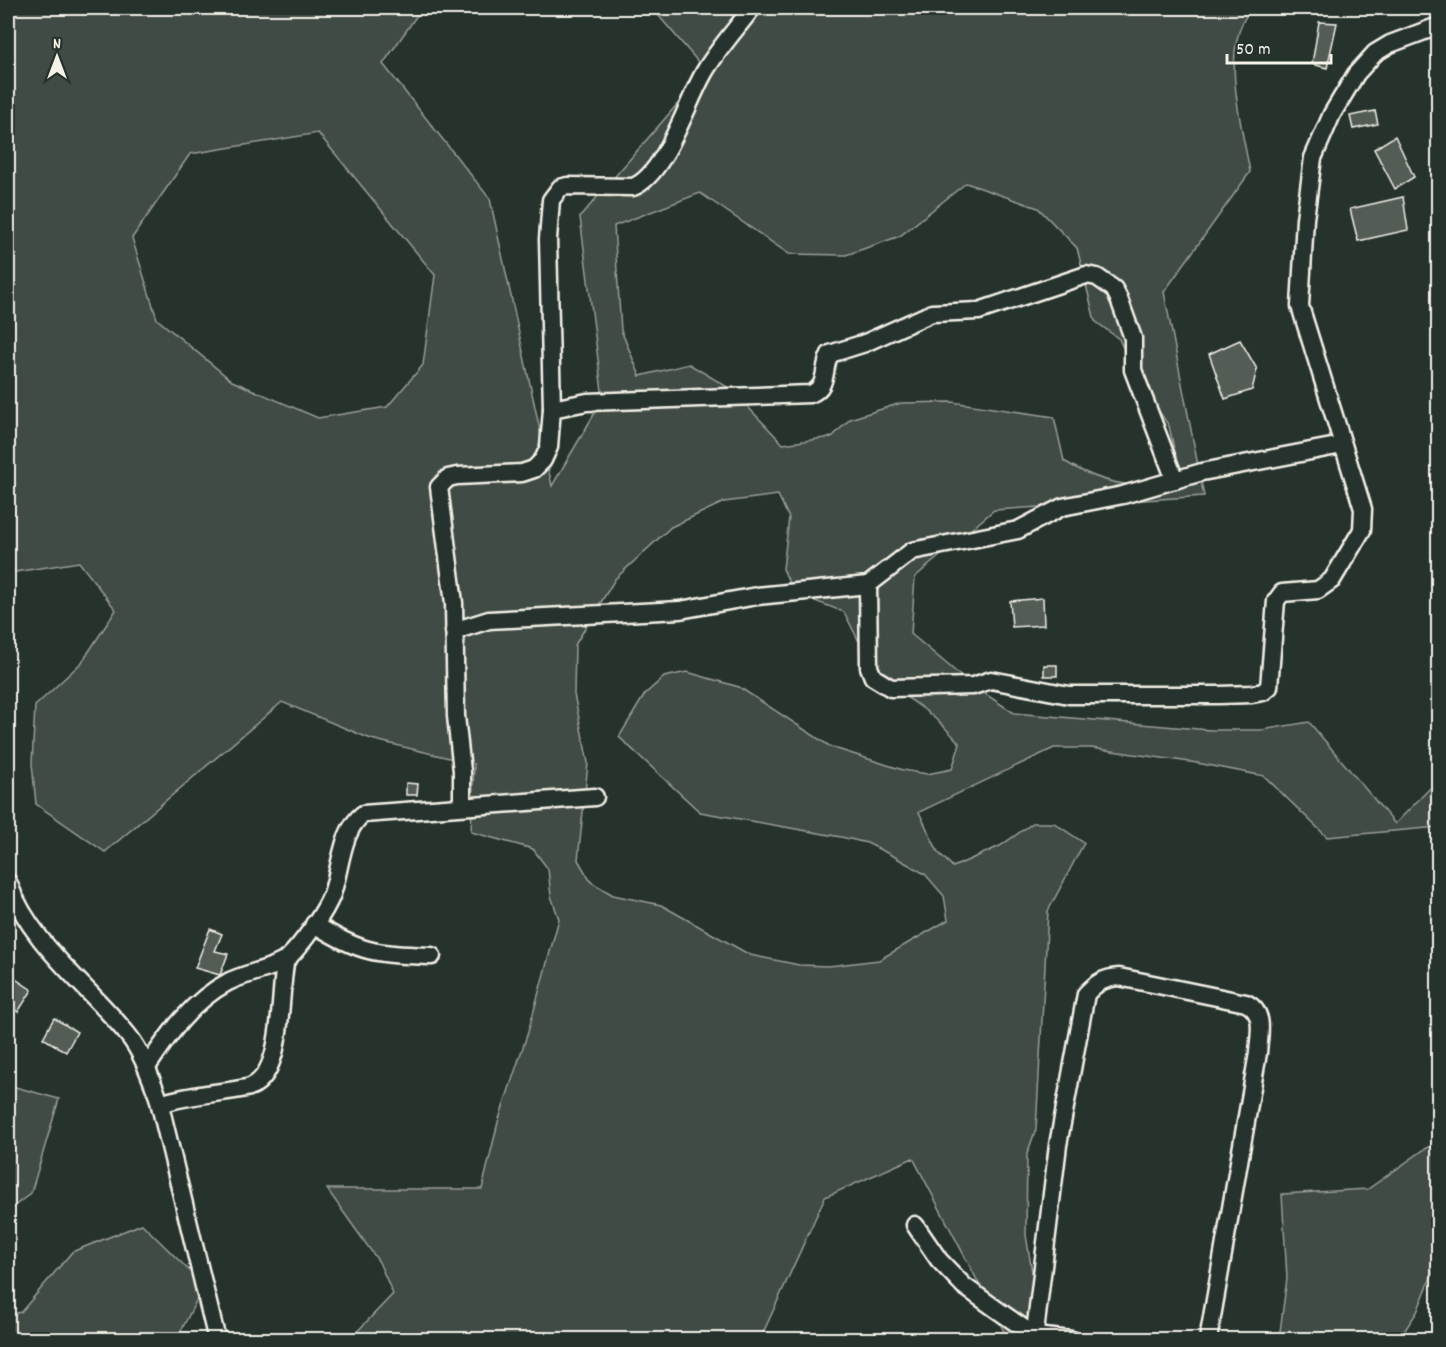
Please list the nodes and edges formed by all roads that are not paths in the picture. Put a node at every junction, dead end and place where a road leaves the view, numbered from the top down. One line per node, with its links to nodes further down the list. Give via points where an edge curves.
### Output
1 (752, 8): 3 (street, via 705,70 664,155 640,184 633,188 567,186 560,188 551,200 548,239)
2 (1438, 26): 4 (street, via 1375,53 1356,74 1332,114 1313,158 1300,306)
3 (552, 409): 5 (street, via 587,402 810,394 823,385 830,354 932,313 980,311 1086,275 1097,277 1119,299 1132,338 1133,370); 7 (street, via 549,447 534,469 456,476 439,488)
4 (1342, 445): 5 (street); 6 (street, via 1363,509 1362,530 1332,580 1318,590 1282,593 1276,601 1271,679 1263,692 1069,695 991,680 973,686 891,688 873,677 869,667)
5 (1175, 480): 6 (street, via 1062,507 1018,530 912,551)
6 (867, 585): 7 (street, via 757,596 680,610 489,620)
7 (454, 631): 9 (street)
8 (595, 797): 9 (street)
9 (462, 805): 11 (street, via 363,814 349,831 332,895)
10 (8, 882): 14 (street, via 37,936 129,1036)
11 (314, 924): 12 (street, via 368,952); 13 (street)
12 (432, 956)
13 (286, 959): 14 (street, via 230,981 207,995 174,1027); 15 (street, via 274,1059 260,1082 248,1088 187,1095)
14 (147, 1067): 15 (street)
15 (160, 1104): 18 (street)
16 (915, 1226): 17 (street, via 964,1286)
17 (1035, 1338): 19 (street); 20 (street, via 1058,1146 1086,994 1106,978 1119,977 1246,1003 1259,1014 1258,1053)
18 (217, 1340)
19 (1072, 1340)
20 (1208, 1340)

